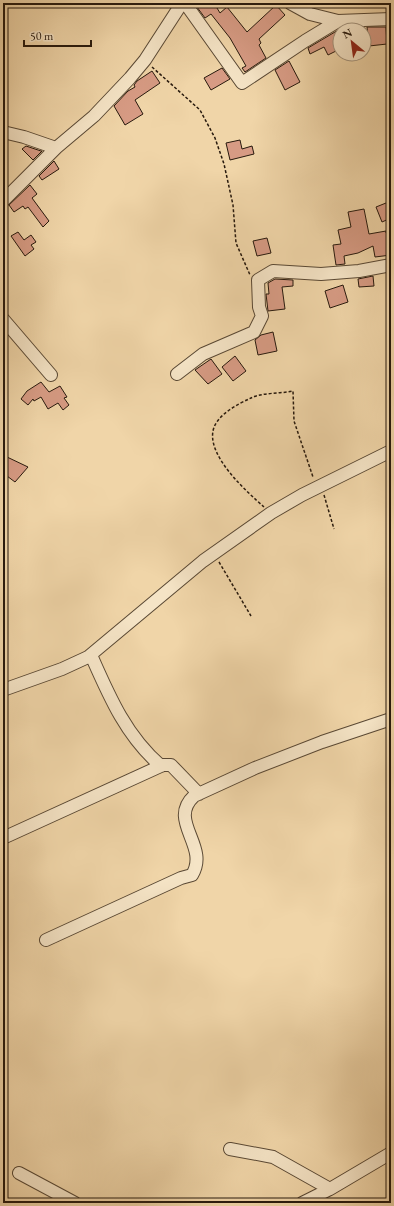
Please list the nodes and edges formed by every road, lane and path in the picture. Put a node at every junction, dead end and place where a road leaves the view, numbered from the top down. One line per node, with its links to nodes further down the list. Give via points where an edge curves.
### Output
1 (183, 3): 4 (street, via 242,83); 5 (street)
2 (290, 3): 4 (street, via 310,14)
3 (391, 19): 4 (street)
4 (338, 21)
5 (145, 60): 7 (street, via 94,116); 10 (path, via 200,110 215,138 233,205 236,243 251,276)
6 (3, 132): 7 (street)
7 (56, 148): 8 (street)
8 (3, 202)
9 (391, 265): 10 (street, via 321,274 273,271)
10 (258, 280): 12 (street, via 262,316 254,332 203,354)
11 (3, 319): 13 (street)
12 (177, 374)
13 (51, 375)
14 (391, 452): 15 (street)
15 (319, 487): 16 (street); 16 (path, via 294,421 293,392 267,394 237,406 221,416 213,430 214,443 222,463 248,493); 17 (path)
16 (271, 513): 18 (street)
17 (334, 529)
18 (214, 553): 19 (path); 20 (street)
19 (251, 616)
20 (91, 655): 21 (street, via 62,669); 23 (street, via 110,699 144,752)
21 (3, 690)
22 (391, 719): 24 (street, via 255,768)
23 (161, 766): 24 (street, via 171,765); 25 (street)
24 (199, 794): 26 (street, via 187,802 184,811 196,853 197,867 192,875)
25 (3, 838)
26 (46, 940)
27 (230, 1149): 30 (street, via 273,1157)
28 (391, 1153): 30 (street)
29 (19, 1173): 31 (street)
30 (330, 1189): 32 (street)
31 (75, 1203)
32 (302, 1203)

